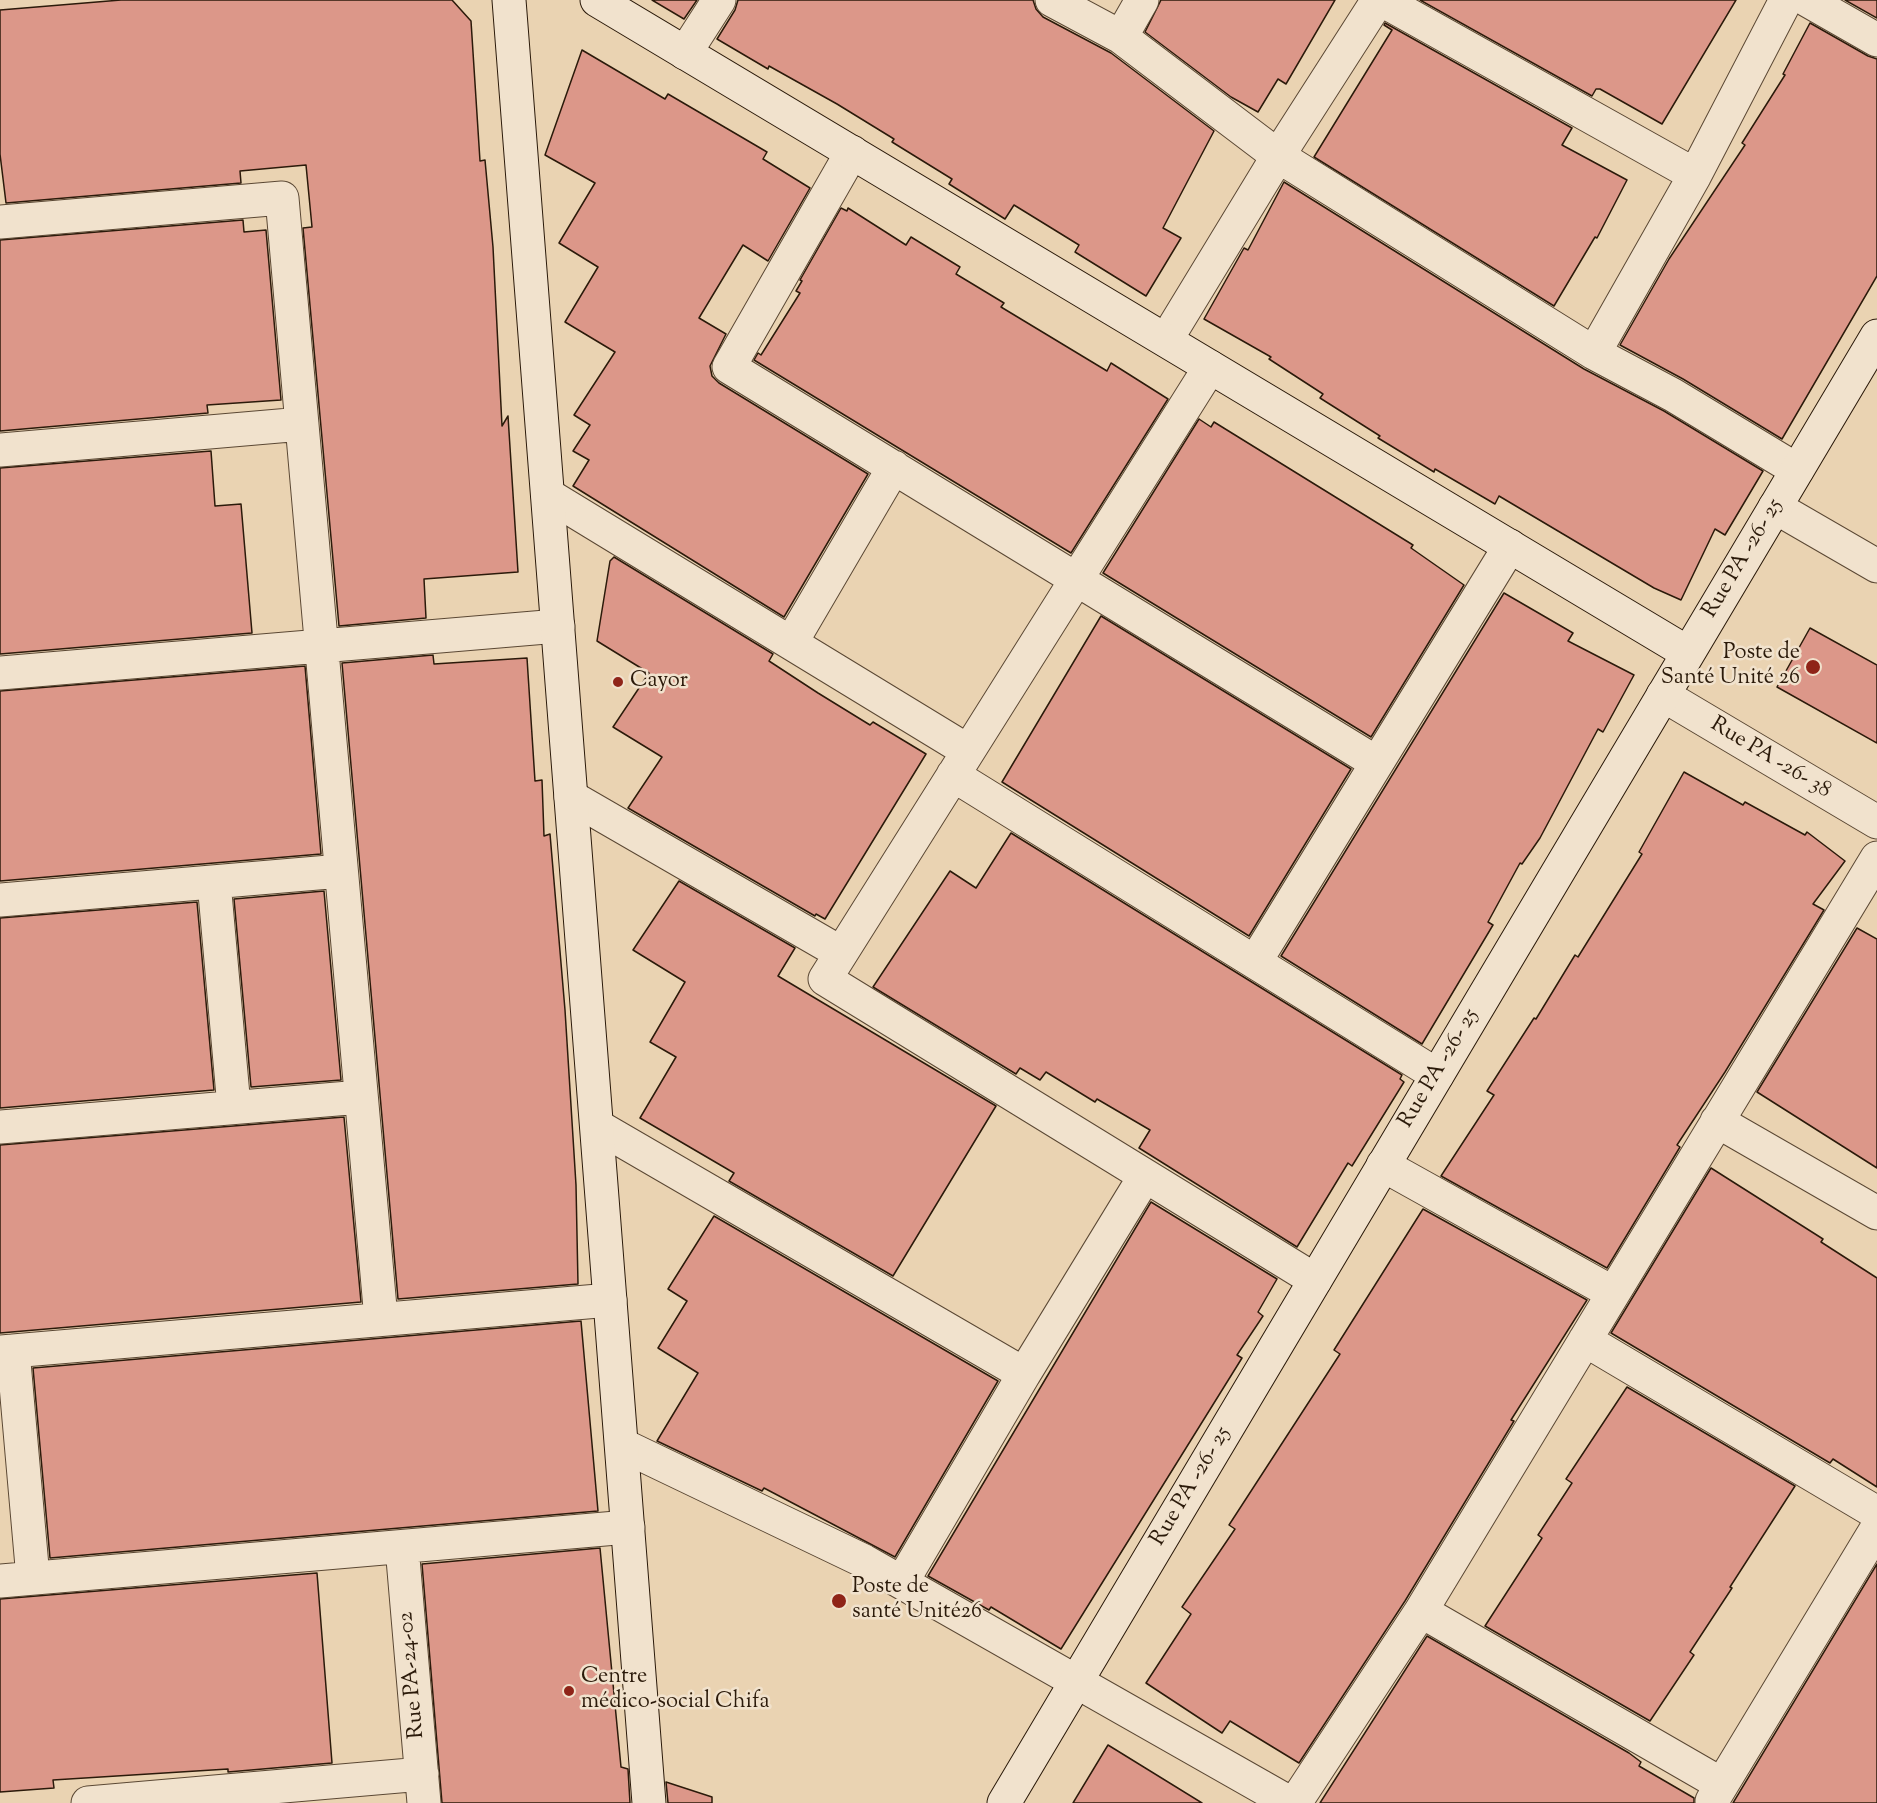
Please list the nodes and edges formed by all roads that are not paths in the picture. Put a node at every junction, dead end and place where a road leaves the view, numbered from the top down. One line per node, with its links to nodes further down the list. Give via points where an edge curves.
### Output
1 (509, 0): 24 (street)
2 (597, 0): 11 (street)
3 (719, 0): 11 (street)
4 (1052, 0): 9 (street)
5 (1142, 0): 9 (street)
6 (1380, 0): 13 (street); 14 (street)
7 (1786, 0): 14 (street)
8 (1807, 0): 10 (street)
9 (1121, 37): 13 (street)
10 (1877, 40)
11 (686, 53): 12 (street)
12 (852, 152): 17 (street); 22 (street, via 729,367)
13 (1278, 156): 17 (street); 18 (street)
14 (1695, 175): 18 (street)
15 (0, 222): 20 (street, via 282,198)
16 (1877, 336): 23 (street, Rue PA -26- 25)
17 (1166, 340): 19 (street)
18 (1594, 353): 23 (street, via 1673,395)
19 (1210, 367): 26 (street); 28 (street)
20 (302, 424): 21 (street); 31 (street)
21 (0, 450)
22 (894, 467): 28 (street); 30 (street)
23 (1797, 470): 25 (street, Rue PA -26- 25)
24 (548, 495): 29 (street); 30 (street)
25 (1775, 507): 27 (street); 32 (street, Rue PA -26- 25)
26 (1510, 546): 32 (street); 36 (street)
27 (1877, 566)
28 (1076, 579): 35 (street); 36 (street)
29 (558, 626): 31 (street); 37 (street)
30 (791, 643): 35 (street)
31 (322, 646): 33 (street); 40 (street)
32 (1688, 653): 34 (street, Rue PA -26- 25)
33 (0, 673)
34 (1663, 695): 38 (street, Rue PA -26- 38); 45 (street, Rue PA -26- 25)
35 (960, 763): 43 (street); 44 (street)
36 (1377, 764): 44 (street)
37 (571, 797): 43 (street); 49 (street)
38 (1877, 822)
39 (1877, 858): 48 (street)
40 (341, 871): 41 (street); 46 (street)
41 (214, 882): 42 (street); 47 (street)
42 (0, 900)
43 (841, 953): 52 (street, via 825,979)
44 (1255, 962): 45 (street)
45 (1437, 1075): 51 (street, Rue PA -26- 25)
46 (361, 1097): 47 (street); 57 (street)
47 (234, 1107): 50 (street)
48 (1717, 1121): 53 (street); 55 (street)
49 (597, 1126): 56 (street); 60 (street)
50 (0, 1127)
51 (1383, 1165): 54 (street, Rue PA -26- 25); 55 (street)
52 (1145, 1176): 54 (street); 60 (street)
53 (1877, 1213)
54 (1315, 1280): 70 (street, Rue PA -26- 25)
55 (1613, 1293): 58 (street)
56 (610, 1300): 57 (street); 61 (street)
57 (381, 1319): 59 (street)
58 (1585, 1340): 62 (street); 69 (street)
59 (7, 1351): 66 (street)
60 (1024, 1374): 68 (street)
61 (622, 1445): 63 (street); 68 (street)
62 (1877, 1513)
63 (628, 1527): 65 (street); 75 (street)
64 (1877, 1528): 72 (street)
65 (402, 1546): 66 (street); 71 (street, Rue PA-24-02)
66 (33, 1578): 67 (street)
67 (0, 1581)
68 (902, 1582): 70 (street)
69 (1421, 1611): 72 (street); 77 (street)
70 (1076, 1681): 76 (street, Rue PA -26- 25); 77 (street)
71 (423, 1789): 74 (street)
72 (1716, 1793)
73 (88, 1803): 74 (street)
74 (94, 1803)
75 (649, 1803)
76 (1004, 1803)
77 (1292, 1803)

